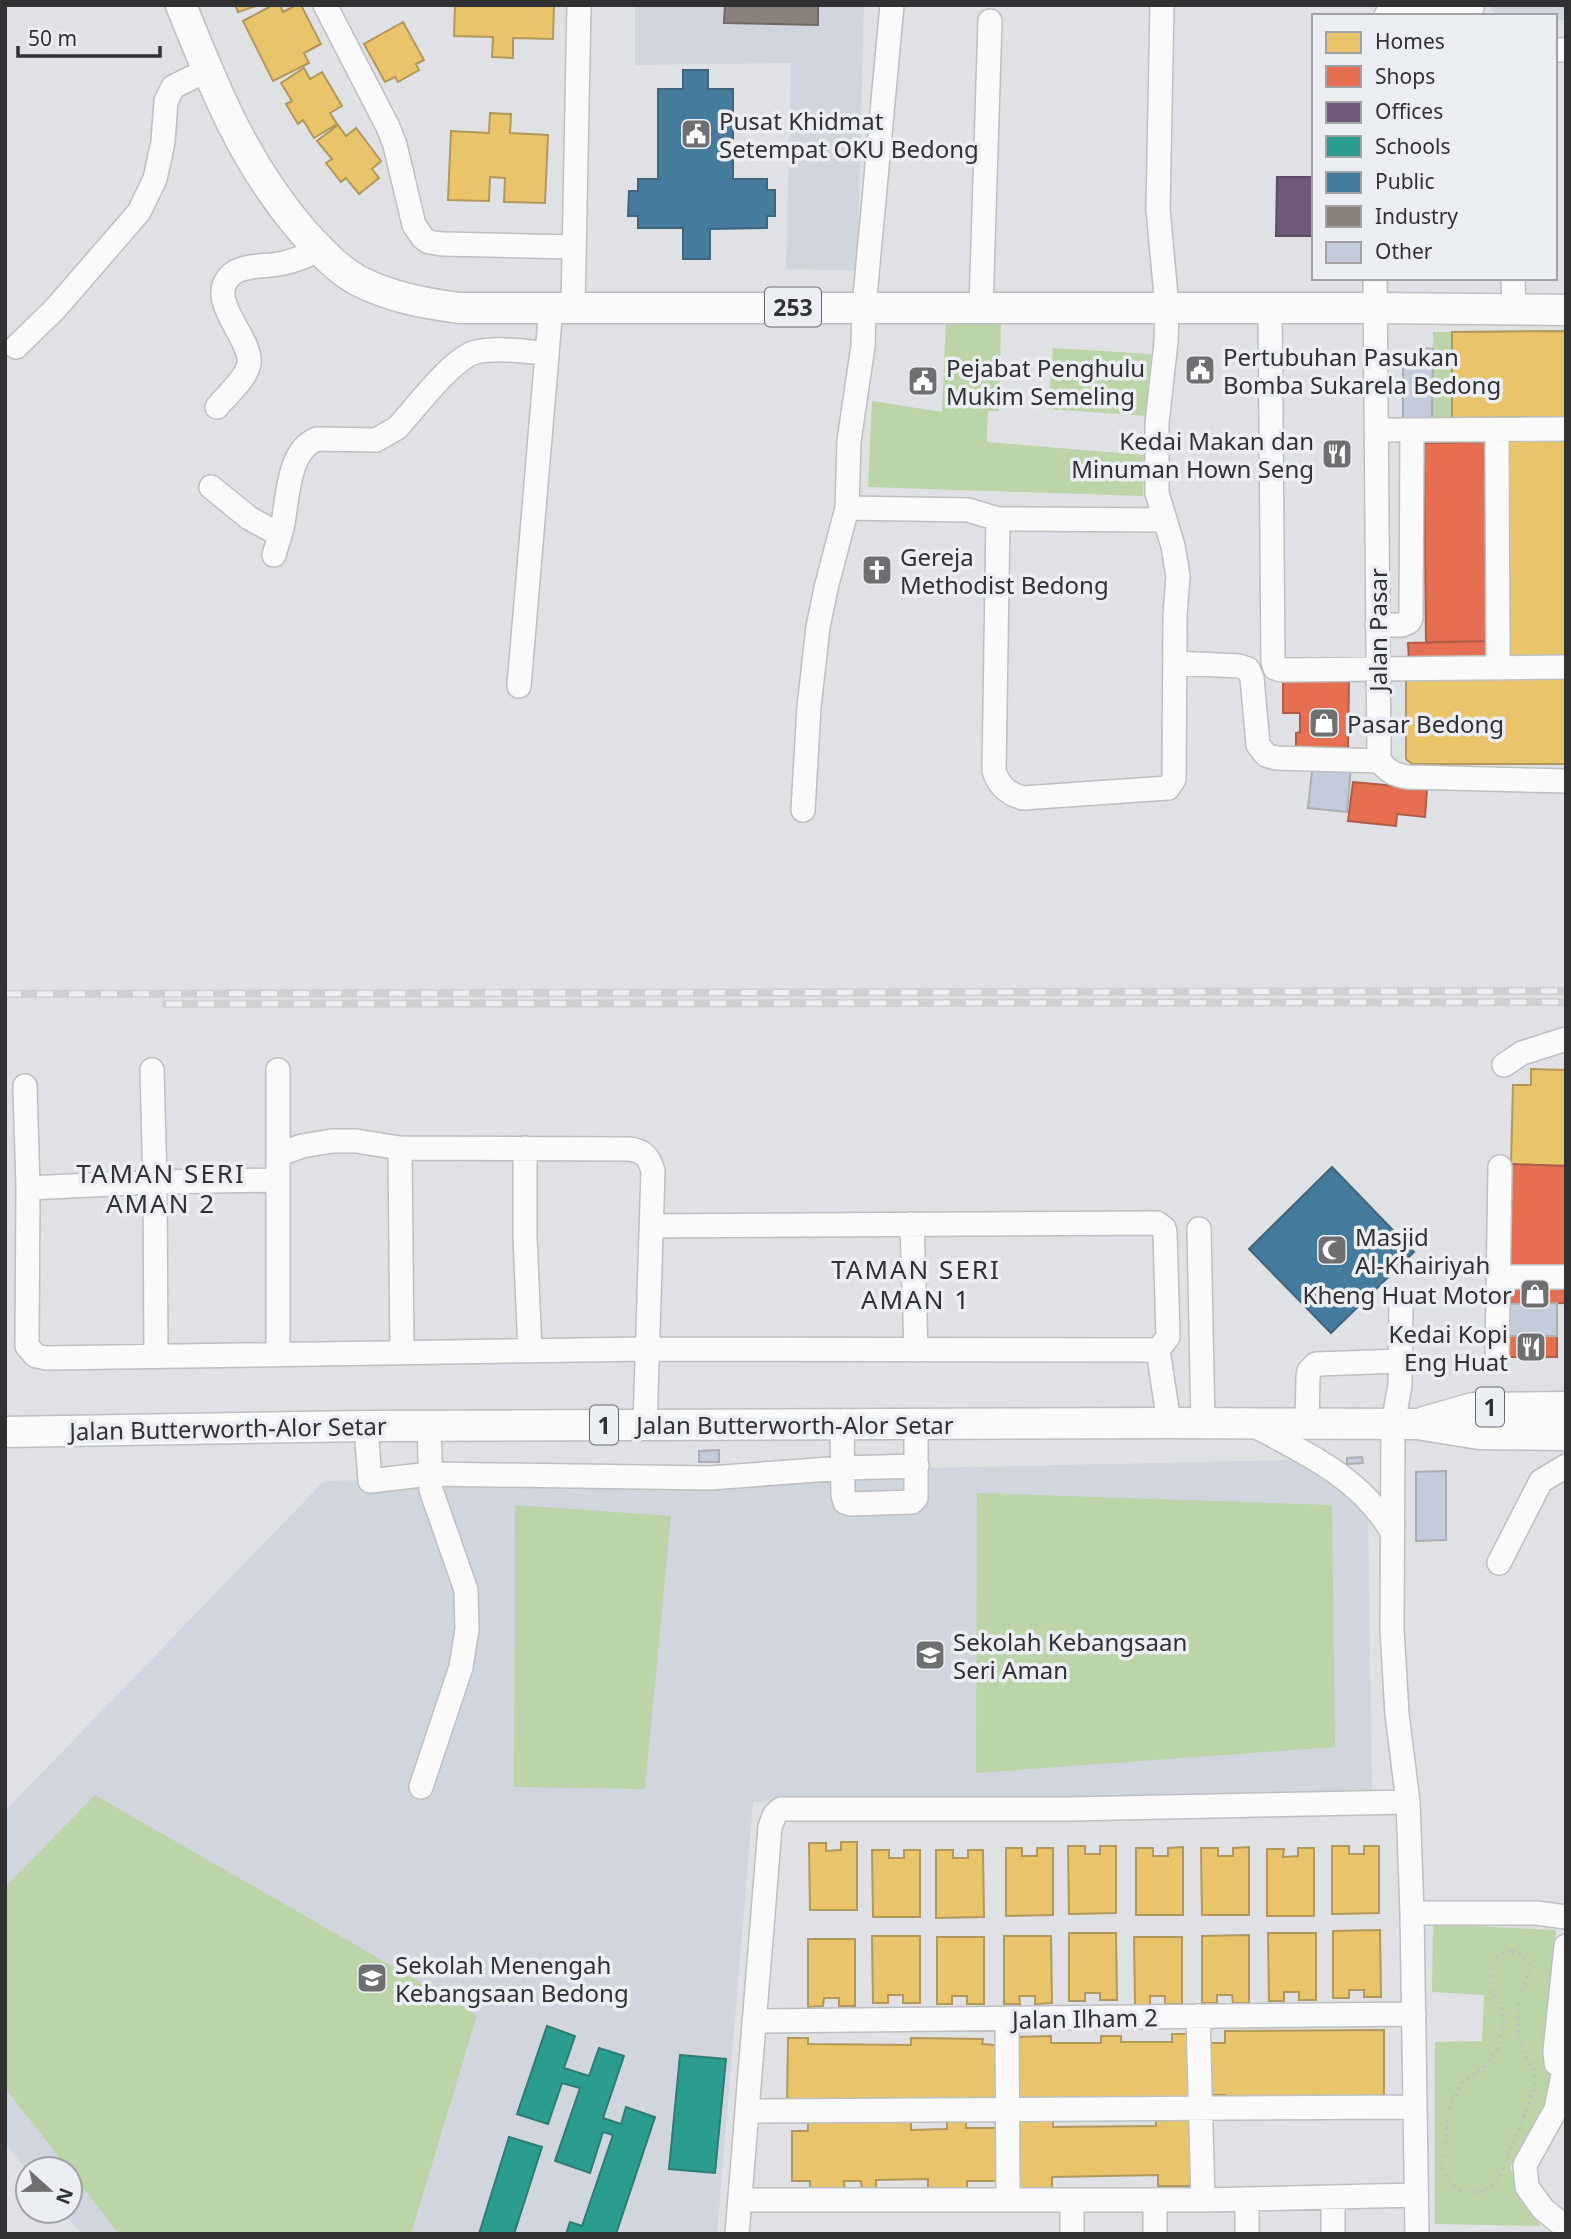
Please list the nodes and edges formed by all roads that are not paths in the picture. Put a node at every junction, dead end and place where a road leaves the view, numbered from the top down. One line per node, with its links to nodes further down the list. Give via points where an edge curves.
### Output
1 (181, 5): 9 (main road, 253)
2 (325, 5): 10 (street, via 388,127 414,225 423,238 442,244)
3 (579, 5): 10 (street)
4 (892, 5): 15 (street)
5 (1161, 5): 17 (street, via 1158,209)
6 (1475, 10): 7 (street, via 1398,8)
7 (1387, 14)
8 (990, 22): 16 (street)
9 (207, 70): 11 (main road, 253, via 248,156); 21 (street, via 173,87 166,101 155,179 139,212)
10 (574, 247): 14 (street)
11 (320, 250): 14 (main road, 253, via 355,279 421,303); 23 (street, via 281,264 241,269 225,284 227,313 249,355 248,367)
12 (1513, 280): 19 (street)
13 (1375, 293): 18 (main road, 253); 19 (main road, 253); 25 (street, Jalan Pasar)
14 (562, 307): 15 (main road, 253); 22 (street)
15 (864, 307): 16 (main road, 253); 29 (street, via 849,442)
16 (981, 307): 17 (main road, 253)
17 (1167, 307): 18 (main road, 253); 31 (street, via 1157,423 1157,493)
18 (1270, 307): 36 (street, via 1273,665 1281,670)
19 (1514, 309): 20 (main road, 253)
20 (1566, 310)
21 (16, 347)
22 (547, 353): 28 (street, via 473,353 459,361 386,436 309,442 293,470 277,545); 37 (street)
23 (217, 407)
24 (1566, 429): 27 (street)
25 (1376, 430): 26 (street); 32 (street, Jalan Pasar)
26 (1412, 430): 27 (street); 32 (street, via 1411,618 1402,625)
27 (1497, 430): 35 (street)
28 (211, 487)
29 (847, 508): 30 (street, via 968,510); 40 (street, via 818,627)
30 (998, 519): 31 (street); 33 (street, via 995,771 1003,788 1023,797 1168,788 1174,779)
31 (1165, 520): 33 (street, via 1177,560)
32 (1377, 625): 36 (street, Jalan Pasar)
33 (1175, 663): 38 (street, via 1248,669 1258,745 1266,755)
34 (1566, 667): 35 (street)
35 (1498, 668): 36 (street)
36 (1377, 669): 38 (street, Jalan Pasar)
37 (519, 686)
38 (1380, 761): 39 (street, via 1390,773 1408,777)
39 (1566, 780)
40 (803, 810)
41 (1566, 1039): 42 (street, via 1522,1053)
42 (1504, 1065)
43 (152, 1070): 51 (street)
44 (278, 1070): 48 (street)
45 (25, 1086): 52 (street)
46 (400, 1148): 47 (street); 48 (street, via 332,1141); 63 (street)
47 (525, 1148): 54 (street, via 643,1153 653,1171); 62 (street)
48 (278, 1155): 50 (street)
49 (1500, 1167): 56 (street)
50 (278, 1180): 51 (street); 64 (street)
51 (155, 1182): 52 (street); 65 (street)
52 (28, 1188): 65 (street, via 30,1352 47,1358)
53 (912, 1224): 54 (street); 60 (street); 61 (street, via 1157,1223 1165,1233 1168,1336)
54 (653, 1226): 59 (street)
55 (1199, 1229): 71 (street)
56 (1498, 1277): 57 (street); 66 (street)
57 (1566, 1277)
58 (1401, 1303): 67 (street)
59 (649, 1349): 60 (street); 62 (street); 78 (street)
60 (916, 1350): 61 (street)
61 (1158, 1350): 70 (street)
62 (530, 1351): 63 (street)
63 (402, 1352): 64 (street)
64 (278, 1354): 65 (street)
65 (156, 1356)
66 (1497, 1357)
67 (1401, 1361): 75 (street, via 1316,1364 1308,1377); 76 (street, via 1398,1404)
68 (1566, 1398): 69 (main road)
69 (1534, 1407): 76 (main road, Jalan Butterworth-Alor Setar / 1, via 1473,1408); 81 (main road, Jalan Butterworth-Alor Setar / 1)
70 (1169, 1423): 71 (main road, Jalan Butterworth-Alor Setar / 1); 74 (main road, Jalan Butterworth-Alor Setar / 1)
71 (1203, 1423): 72 (main road, Jalan Butterworth-Alor Setar / 1)
72 (1249, 1423): 75 (main road, Jalan Butterworth-Alor Setar / 1); 86 (street, via 1332,1469 1363,1493)
73 (842, 1424): 74 (main road, Jalan Butterworth-Alor Setar / 1); 78 (main road, Jalan Butterworth-Alor Setar / 1); 84 (street)
74 (916, 1424): 82 (street)
75 (1307, 1424): 76 (main road, Jalan Butterworth-Alor Setar / 1)
76 (1405, 1424): 81 (main road, Jalan Butterworth-Alor Setar / 1, via 1479,1434); 86 (street)
77 (429, 1425): 78 (main road, Jalan Butterworth-Alor Setar / 1); 79 (main road, Jalan Butterworth-Alor Setar / 1); 85 (street)
78 (645, 1425)
79 (366, 1426): 80 (main road, Jalan Butterworth-Alor Setar / 1); 85 (street, via 370,1481)
80 (5, 1432)
81 (1565, 1433)
82 (917, 1466): 84 (street); 84 (street, via 917,1494 912,1502 851,1504 845,1502)
83 (1566, 1466): 87 (street, via 1541,1482)
84 (843, 1468): 85 (street, via 710,1478)
85 (430, 1474): 88 (street, via 431,1490 466,1590 467,1629 461,1667)
86 (1391, 1530): 89 (street, via 1395,1678)
87 (1499, 1563)
88 (421, 1787)
89 (1408, 1802): 90 (street); 96 (street, via 1070,1810 780,1809 770,1826)
90 (1412, 1913): 91 (street); 93 (street)
91 (1566, 1917)
92 (1566, 1945): 97 (street, via 1555,2051 1556,2063)
93 (1414, 2014): 94 (street, Jalan Ilham 2); 98 (street)
94 (1198, 2016): 95 (street, Jalan Ilham 2); 100 (street)
95 (1007, 2019): 96 (street, Jalan Ilham 2); 99 (street)
96 (756, 2021): 101 (street)
97 (1565, 2070): 116 (street, via 1556,2109 1525,2165 1527,2187 1543,2209 1564,2226)
98 (1415, 2107): 100 (street); 102 (street)
99 (1008, 2108): 100 (street); 101 (street); 104 (street)
100 (1200, 2109): 109 (street)
101 (748, 2111): 106 (street)
102 (1416, 2195): 103 (street); 115 (street)
103 (1333, 2197): 105 (street); 114 (street)
104 (1008, 2199): 106 (street); 107 (street)
105 (1247, 2199): 109 (street); 113 (street)
106 (740, 2200): 110 (street)
107 (1072, 2200): 108 (street); 111 (street)
108 (1155, 2200): 109 (street); 112 (street)
109 (1203, 2200)
110 (737, 2234)
111 (1072, 2234)
112 (1155, 2234)
113 (1247, 2234)
114 (1333, 2234)
115 (1417, 2234)
116 (1565, 2234)

